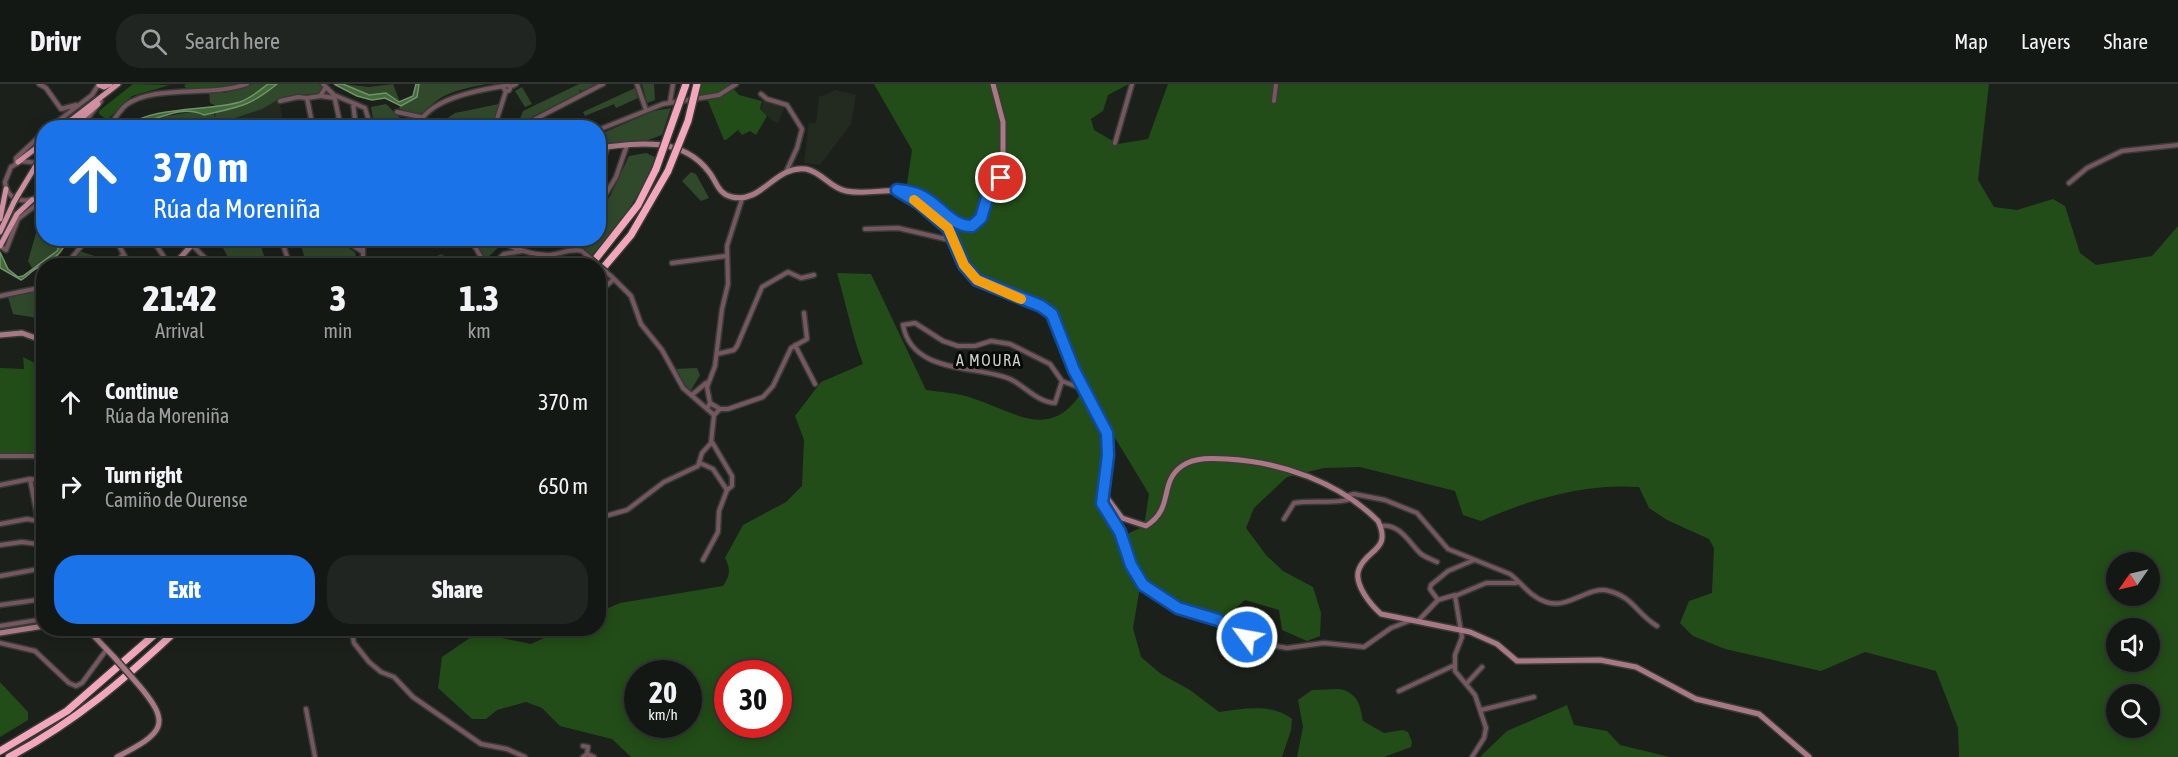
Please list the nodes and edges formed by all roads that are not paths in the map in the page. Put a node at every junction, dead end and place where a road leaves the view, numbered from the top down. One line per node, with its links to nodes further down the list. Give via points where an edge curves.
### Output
1 (39, 84): 17 (street)
2 (99, 84): 3 (main road); 31 (street)
3 (110, 84)
4 (118, 84): 36 (main road)
5 (124, 84): 26 (main road)
6 (247, 84): 39 (street, via 234,89 184,91 137,99)
7 (516, 84): 19 (street)
8 (603, 84): 45 (street)
9 (637, 84): 32 (street)
10 (673, 84): 29 (street)
11 (686, 84): 80 (highway, bridge, via 656,169 638,205)
12 (697, 84): 96 (highway, bridge, via 668,171 631,235)
13 (736, 84): 29 (street, via 719,95)
14 (993, 84): 63 (street, via 1003,122 1003,170 979,221 972,226 961,225 927,198)
15 (1132, 84): 48 (street)
16 (1276, 84): 28 (street)
17 (46, 86): 31 (street, via 61,109)
18 (325, 86): 22 (street); 23 (street)
19 (507, 86): 20 (street); 25 (street)
20 (491, 89): 25 (street, via 501,90); 34 (street, via 444,100)
21 (761, 94): 54 (street, via 787,105 800,121 801,138)
22 (320, 96): 23 (street); 24 (street)
23 (335, 97): 30 (street); 41 (street)
24 (307, 98): 27 (street); 40 (street)
25 (504, 98): 44 (street)
26 (101, 101): 37 (main road); 38 (street)
27 (280, 101)
28 (1274, 101)
29 (670, 102): 32 (street)
30 (353, 103): 42 (street); 43 (street, via 368,110)
31 (79, 104): 35 (street)
32 (646, 110): 46 (street)
33 (397, 112): 34 (street)
34 (422, 118)
35 (59, 120)
36 (71, 120)
37 (79, 120)
38 (86, 120)
39 (115, 120)
40 (311, 120)
41 (339, 120)
42 (355, 120)
43 (370, 120)
44 (497, 120)
45 (533, 120)
46 (606, 127)
47 (36, 139): 55 (street, via 16,158)
48 (1115, 143)
49 (627, 144): 51 (street); 64 (street); 66 (street, via 665,144 684,152 709,172 720,192)
50 (2178, 145): 61 (street, via 2122,151 2087,168)
51 (608, 147): 53 (street)
52 (36, 148): 55 (main road)
53 (606, 152)
54 (790, 160): 58 (street); 59 (street)
55 (17, 162): 56 (street); 60 (street)
56 (36, 164)
57 (36, 166): 72 (main road, bridge)
58 (793, 170): 59 (street); 63 (street, via 812,171 845,191)
59 (786, 172): 66 (street)
60 (6, 178): 62 (street); 62 (street)
61 (2069, 183)
62 (2, 186): 67 (street, via 18,200); 70 (main road)
63 (897, 190): 73 (street, via 936,216)
64 (606, 194)
65 (36, 198): 67 (street)
66 (742, 199): 88 (street)
67 (32, 200): 69 (main road)
68 (36, 200): 69 (street)
69 (16, 218): 83 (main road)
70 (0, 219)
71 (865, 229): 73 (street, via 898,228)
72 (0, 232)
73 (954, 241): 111 (street, via 964,265 977,280 1052,314)
74 (81, 246): 89 (street)
75 (119, 246): 86 (street)
76 (190, 246): 87 (street)
77 (192, 246): 90 (street)
78 (354, 246): 84 (street)
79 (363, 246): 84 (street)
80 (606, 246)
81 (606, 246): 94 (highway, bridge)
82 (516, 247): 85 (street)
83 (3, 248)
84 (363, 252): 91 (street)
85 (528, 252): 92 (street, via 518,250); 93 (street, bridge, via 549,255 582,251)
86 (123, 256)
87 (182, 256)
88 (726, 256): 95 (street); 107 (street, via 728,284)
89 (71, 258)
90 (205, 258)
91 (363, 258)
92 (500, 258)
93 (590, 258)
94 (596, 258)
95 (672, 262)
96 (606, 265)
97 (606, 272): 99 (street, bridge)
98 (814, 275): 107 (street, via 801,278 788,272 762,287 734,351)
99 (613, 278): 100 (street); 112 (street, via 631,296 641,324 662,350 683,388)
100 (606, 285)
101 (36, 289): 102 (street)
102 (0, 296)
103 (804, 313): 106 (street, via 808,336)
104 (0, 335): 105 (street, via 22,333)
105 (36, 338)
106 (795, 345): 110 (street); 114 (street, via 767,393 734,408)
107 (717, 354): 108 (street)
108 (708, 380): 112 (street); 113 (street)
109 (1062, 381): 109 (street, via 1050,364 1010,344 991,341 958,346 915,323 903,325 915,347 935,361 1009,378 1046,402 1055,403); 111 (street)
110 (815, 384)
111 (1083, 389): 123 (street, via 1107,433)
112 (693, 394): 113 (street)
113 (709, 405): 114 (street); 115 (street)
114 (720, 409): 115 (street)
115 (714, 415): 116 (street)
116 (711, 441): 119 (street); 124 (street, via 732,476 732,486)
117 (0, 456): 118 (street)
118 (36, 456)
119 (699, 463): 124 (street, via 713,469); 127 (street, via 664,482 627,510)
120 (30, 479): 121 (street); 122 (street); 126 (street)
121 (36, 480)
122 (0, 485)
123 (1103, 488): 125 (street, via 1122,518 1146,526 1164,508 1171,478 1182,466 1212,458 1256,461 1302,474); 145 (street, via 1102,503 1120,532 1131,565 1143,585 1178,608 1210,616 1237,629 1252,642 1287,648 1331,643 1364,647 1391,628)
124 (727, 490): 134 (street, via 719,511 718,532)
125 (1348, 498): 128 (street, via 1343,502 1294,503); 131 (street, via 1373,515); 135 (street, via 1354,494 1378,499 1417,513 1444,547)
126 (36, 502)
127 (606, 516)
128 (1284, 519)
129 (36, 520): 130 (street)
130 (0, 524)
131 (1381, 526): 136 (street, via 1402,533 1422,555); 145 (street, via 1380,544 1358,570 1360,584 1381,614)
132 (36, 544): 133 (street)
133 (0, 545)
134 (703, 560)
135 (1474, 560): 139 (street, via 1510,574); 142 (street, via 1448,571 1431,585)
136 (1437, 562)
137 (36, 569): 138 (street)
138 (0, 576)
139 (1516, 583): 140 (street, via 1486,583); 148 (street, via 1551,603 1607,590 1627,597 1643,617)
140 (1455, 594): 142 (street); 150 (street)
141 (36, 600): 143 (street)
142 (1438, 600): 146 (street)
143 (0, 605)
144 (36, 621): 147 (street)
145 (1410, 621): 146 (street)
146 (1417, 622): 150 (street)
147 (0, 626)
148 (1657, 626)
149 (36, 628): 151 (street)
150 (1460, 628): 158 (street, via 1462,640); 174 (street, via 1488,639 1517,661 1600,660 1636,667 1696,699 1759,714)
151 (0, 633)
152 (92, 636): 157 (street)
153 (153, 636): 166 (highway, via 76,705)
154 (170, 636): 168 (highway, via 119,684 70,722)
155 (353, 636): 171 (street, via 369,662 481,744)
156 (0, 642): 157 (street, via 35,651 76,686)
157 (107, 649): 169 (street, bridge, via 159,711 158,727 144,742)
158 (1455, 665): 160 (street, via 1458,676); 161 (street)
159 (1482, 667): 160 (street)
160 (1467, 683): 164 (street)
161 (1399, 691)
162 (1534, 697): 164 (street)
163 (306, 709): 170 (street)
164 (1481, 710): 173 (street, via 1485,735)
165 (583, 746): 167 (street, via 588,747)
166 (0, 752)
167 (585, 756): 172 (street)
168 (9, 757)
169 (117, 757)
170 (315, 757)
171 (525, 757)
172 (594, 757)
173 (1472, 757)
174 (1809, 757)

